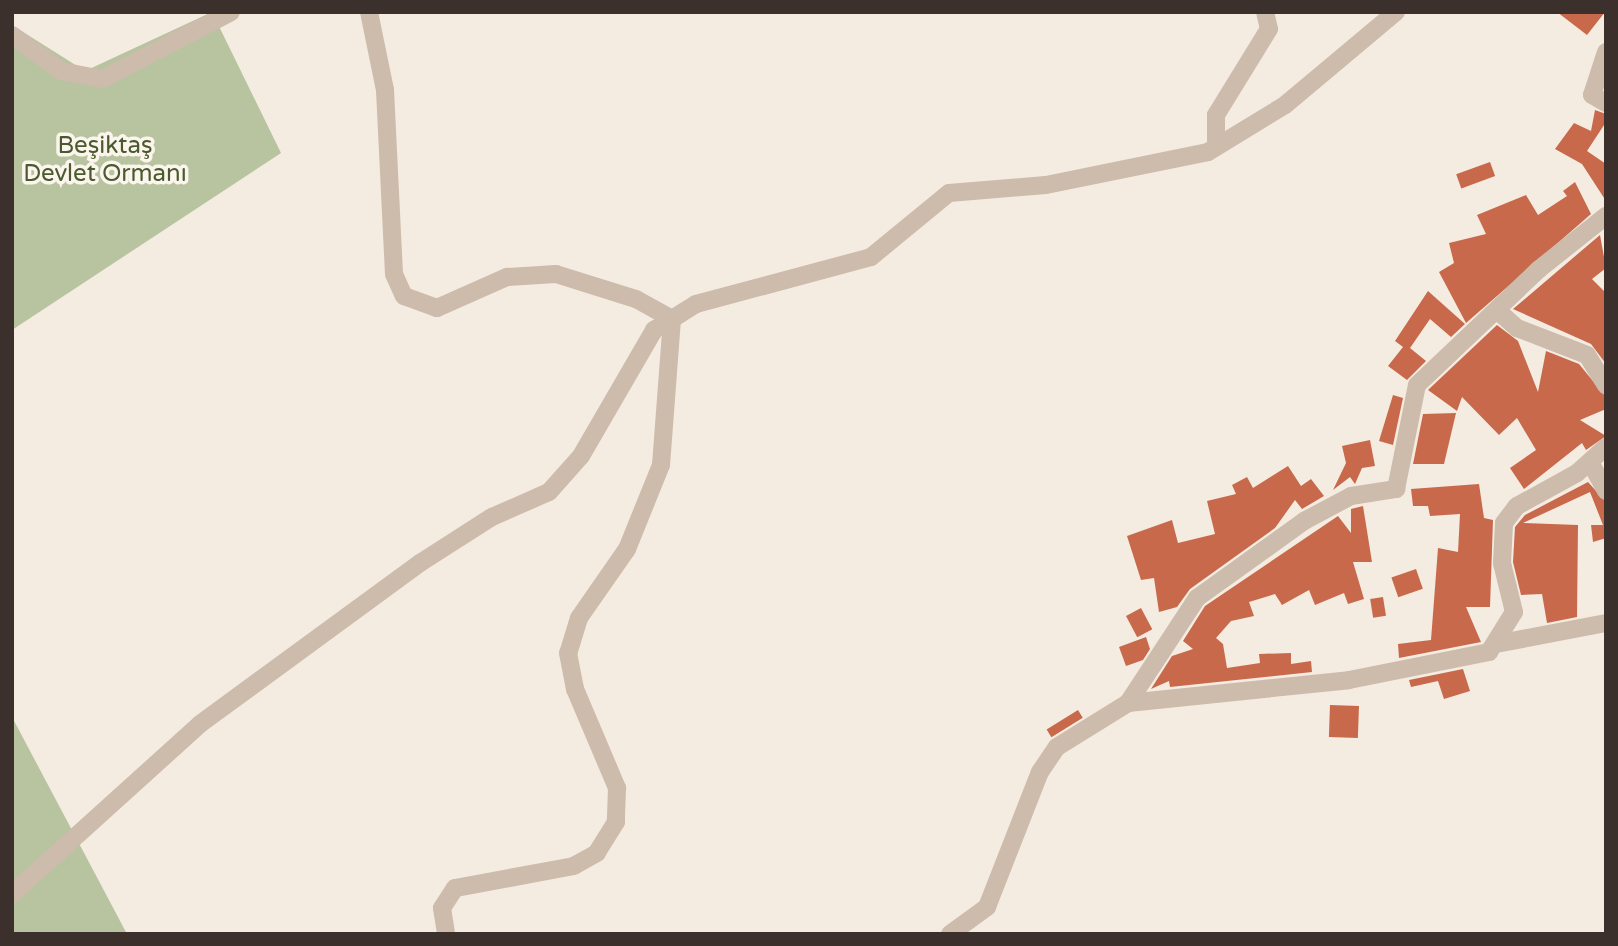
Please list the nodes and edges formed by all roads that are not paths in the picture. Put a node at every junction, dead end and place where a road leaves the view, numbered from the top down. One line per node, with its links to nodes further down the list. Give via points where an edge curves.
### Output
1 (231, 12): 5 (street, via 102,79 61,71)
2 (369, 12): 11 (street, via 385,90 394,274 404,296 437,308 491,281 556,274 636,299)
3 (1265, 12): 8 (street, via 1269,29 1216,115)
4 (1396, 12): 8 (street, via 1285,105)
5 (12, 35)
6 (1606, 52): 7 (street, via 1592,95)
7 (1606, 103)
8 (1216, 147): 11 (street, via 1046,185 949,192 871,257 696,304)
9 (1605, 220): 10 (street)
10 (1498, 311): 12 (street, via 1517,328 1587,355); 18 (street, via 1417,386 1396,489 1351,496 1304,520 1198,598)
11 (672, 319): 19 (street, via 654,330 581,456 549,492 492,517 420,563 200,724); 20 (street, via 661,466 627,549 584,608 568,653 575,689 617,788 616,822 606,843 574,866 462,884 442,908)
12 (1606, 386)
13 (1606, 447): 14 (street)
14 (1590, 462): 15 (street); 17 (street, via 1517,506 1504,523 1502,563 1514,612)
15 (1606, 491)
16 (1606, 623): 17 (street)
17 (1496, 644): 18 (street, via 1489,652 1349,680)
18 (1128, 703): 21 (street, via 1072,735 1048,758 987,907)
19 (12, 894)
20 (446, 934)
21 (950, 934)

